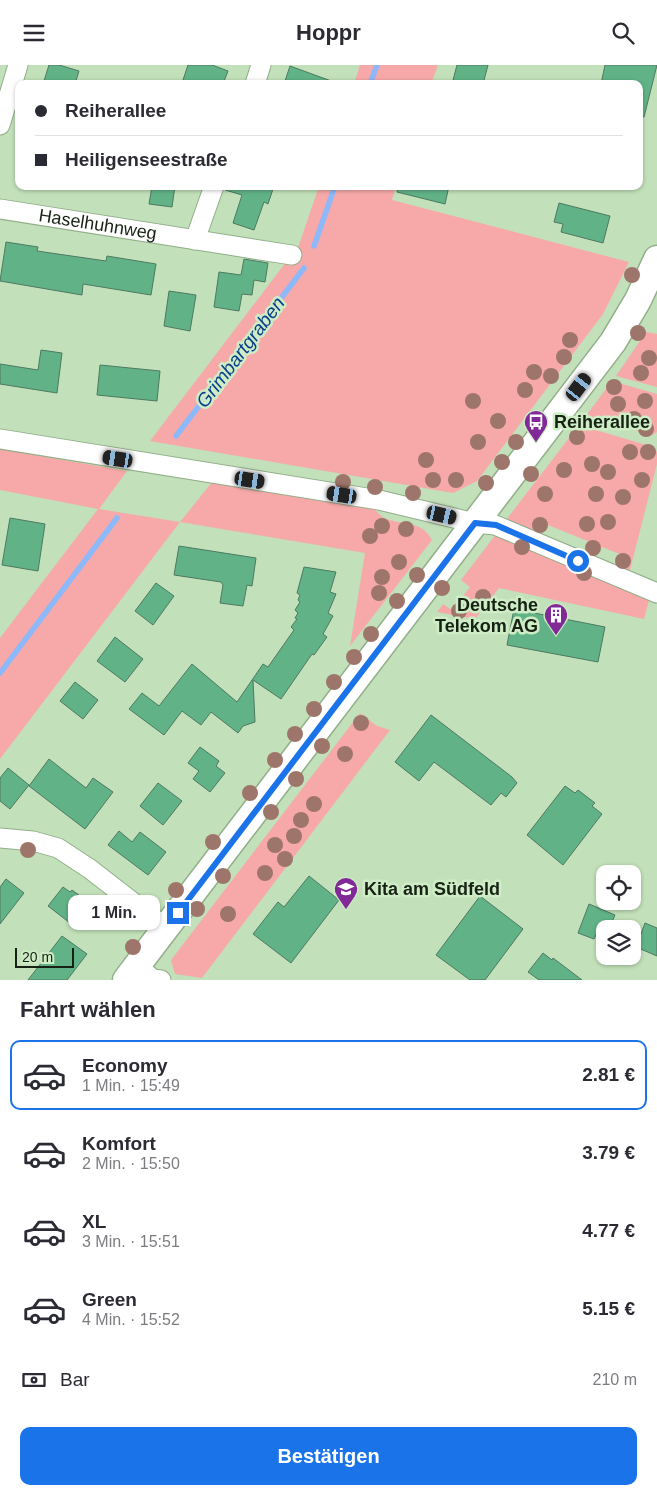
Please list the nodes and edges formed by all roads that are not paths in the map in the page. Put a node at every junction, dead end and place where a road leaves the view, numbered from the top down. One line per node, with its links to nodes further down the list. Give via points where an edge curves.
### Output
1 (18, 65): 4 (street)
2 (261, 65): 3 (street)
3 (255, 80)
4 (0, 125)
5 (213, 190): 7 (street)
6 (0, 209): 7 (street, Haselhuhnweg)
7 (195, 240): 8 (street, Haselhuhnweg)
8 (292, 255)
9 (657, 259): 11 (main road, via 638,300 613,341)
10 (0, 439): 11 (street, via 379,500)
11 (475, 523): 12 (street, via 496,525); 14 (main road)
12 (657, 593)
13 (0, 838): 14 (street, via 33,841 58,848)
14 (166, 928): 15 (main road)
15 (132, 973): 16 (street)
16 (161, 980)

